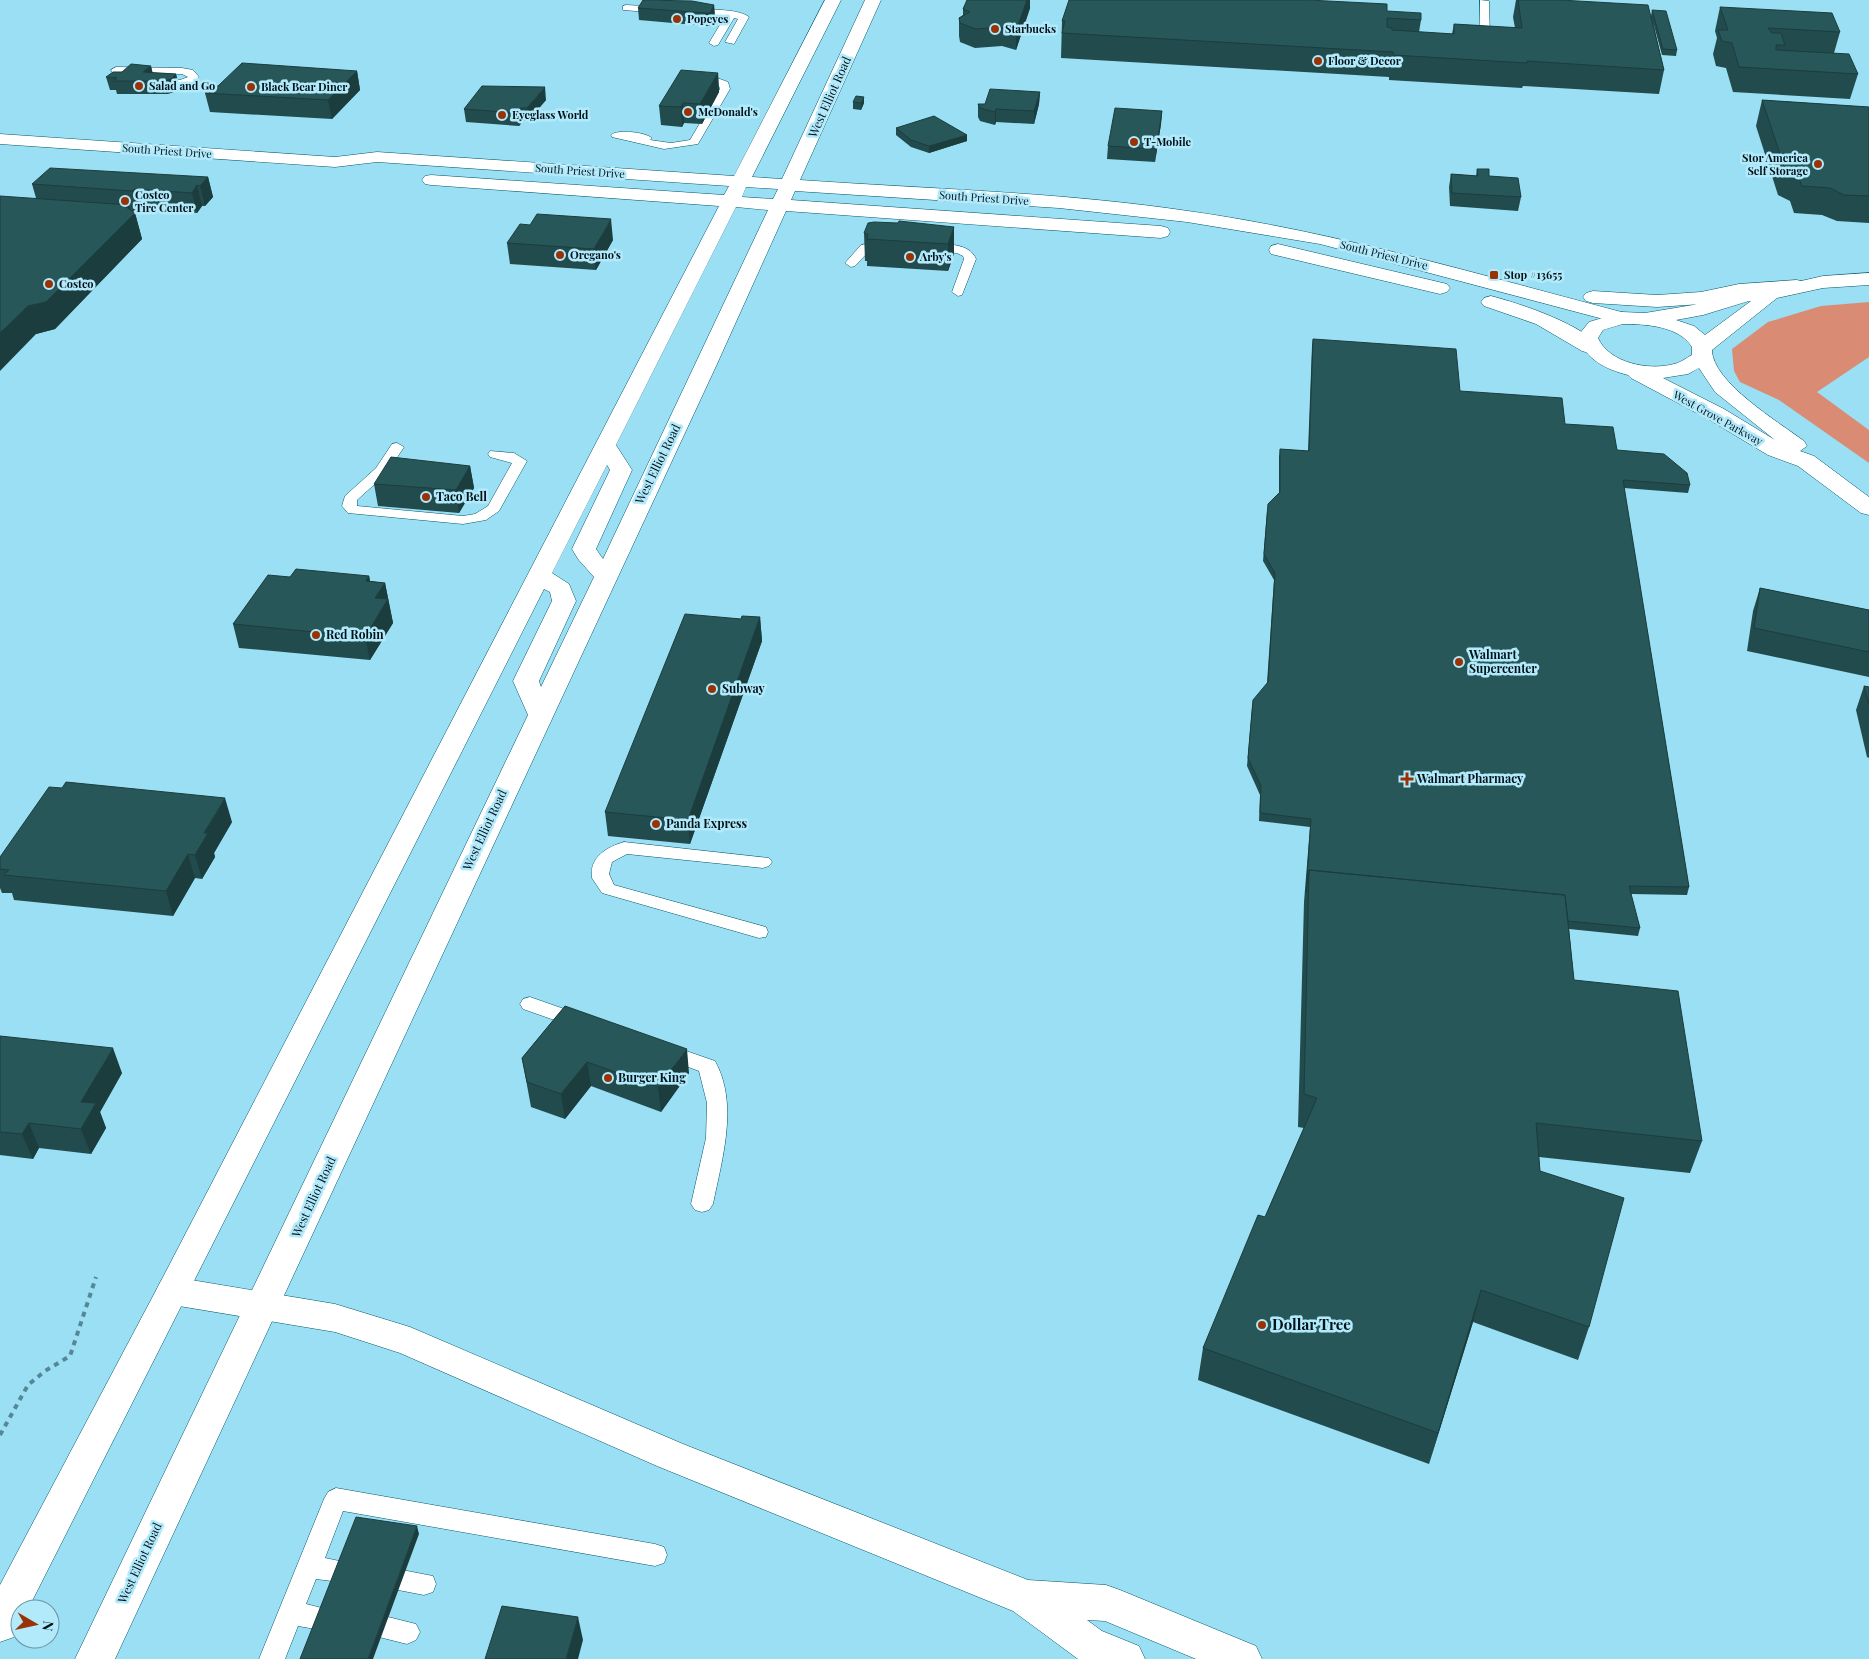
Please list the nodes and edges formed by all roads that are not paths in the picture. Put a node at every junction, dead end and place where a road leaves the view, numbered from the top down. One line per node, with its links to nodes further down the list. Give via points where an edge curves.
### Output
1 (833, 0): 18 (main road)
2 (873, 0): 17 (main road, West Elliot Road)
3 (1484, 1): 6 (lane, via 1485,40)
4 (626, 8): 5 (lane)
5 (725, 14): 7 (lane, via 744,18); 8 (lane, via 730,20)
6 (1466, 39)
7 (730, 42)
8 (714, 43)
9 (116, 70): 11 (lane, via 182,71 194,77 189,82 178,84)
10 (709, 78): 12 (lane, via 724,84 725,89 694,142 673,147 650,145)
11 (149, 83)
12 (616, 135)
13 (0, 140): 14 (main road, South Priest Drive)
14 (335, 162): 15 (main road, South Priest Drive, via 358,174); 18 (main road, South Priest Drive, via 377,157)
15 (368, 175)
16 (417, 178): 18 (main road, South Priest Drive)
17 (790, 185): 18 (main road, South Priest Drive); 19 (main road, West Elliot Road); 22 (main road, South Priest Drive, via 1108,207)
18 (735, 192): 19 (main road, South Priest Drive); 36 (main road)
19 (780, 204): 20 (main road, South Priest Drive); 42 (main road, West Elliot Road)
20 (1137, 229): 21 (main road, South Priest Drive); 22 (main road, via 1180,226 1271,238)
21 (1181, 234)
22 (1295, 234): 27 (main road, South Priest Drive)
23 (1216, 239): 33 (main road, South Priest Drive, via 1313,257 1514,308 1554,324)
24 (896, 245): 26 (lane, via 866,246 860,249)
25 (915, 246): 30 (lane, via 954,249 968,254 970,259)
26 (851, 263)
27 (1440, 269): 29 (main road, via 1588,296 1628,300 1696,298 1739,290); 32 (main road, South Priest Drive)
28 (1869, 279): 29 (main road, South Priest Drive)
29 (1797, 286): 31 (main road, South Priest Drive)
30 (958, 292)
31 (1770, 294): 32 (main road, South Priest Drive, via 1747,295 1696,311); 34 (main road, South Priest Drive, via 1758,306 1717,333)
32 (1631, 318): 33 (main road, via 1602,323 1589,331); 34 (main road, West Grove Parkway, via 1658,321 1688,332 1698,340)
33 (1589, 347): 35 (main road, South Priest Drive, via 1598,356)
34 (1703, 354): 35 (main road, South Priest Drive, via 1695,365 1683,370 1667,373); 39 (main road, West Grove Parkway, via 1722,388 1795,444)
35 (1630, 370): 39 (main road, West Grove Parkway, via 1716,414 1776,450)
36 (605, 445): 41 (main road); 42 (main road, via 621,470 584,549)
37 (397, 447): 38 (lane, via 381,471 350,499 349,506 353,510 463,520 480,518 494,508 520,461)
38 (494, 454)
39 (1806, 461): 40 (main road, West Grove Parkway)
40 (1869, 508)
41 (539, 575): 43 (main road, via 562,589 564,602 526,681); 50 (main road)
42 (605, 575): 43 (main road, West Elliot Road)
43 (540, 714): 51 (main road, West Elliot Road)
44 (762, 862): 45 (lane, via 624,848 605,858 599,874 600,881 608,889)
45 (759, 932)
46 (530, 1004): 47 (lane)
47 (595, 1027)
48 (651, 1047): 49 (lane, via 708,1066 716,1103 716,1138)
49 (702, 1204)
50 (173, 1291): 51 (main road); 58 (main road)
51 (263, 1305): 55 (main road, via 336,1318 410,1342 670,1454); 59 (main road, West Elliot Road)
52 (655, 1555): 53 (lane, via 336,1499)
53 (309, 1567): 54 (lane); 56 (lane)
54 (340, 1571)
55 (1027, 1598): 61 (main road, via 1088,1644); 62 (main road, via 1106,1602)
56 (290, 1614): 57 (lane); 60 (lane)
57 (321, 1618)
58 (0, 1624)
59 (94, 1659)
60 (272, 1659)
61 (1126, 1659)
62 (1242, 1659)

